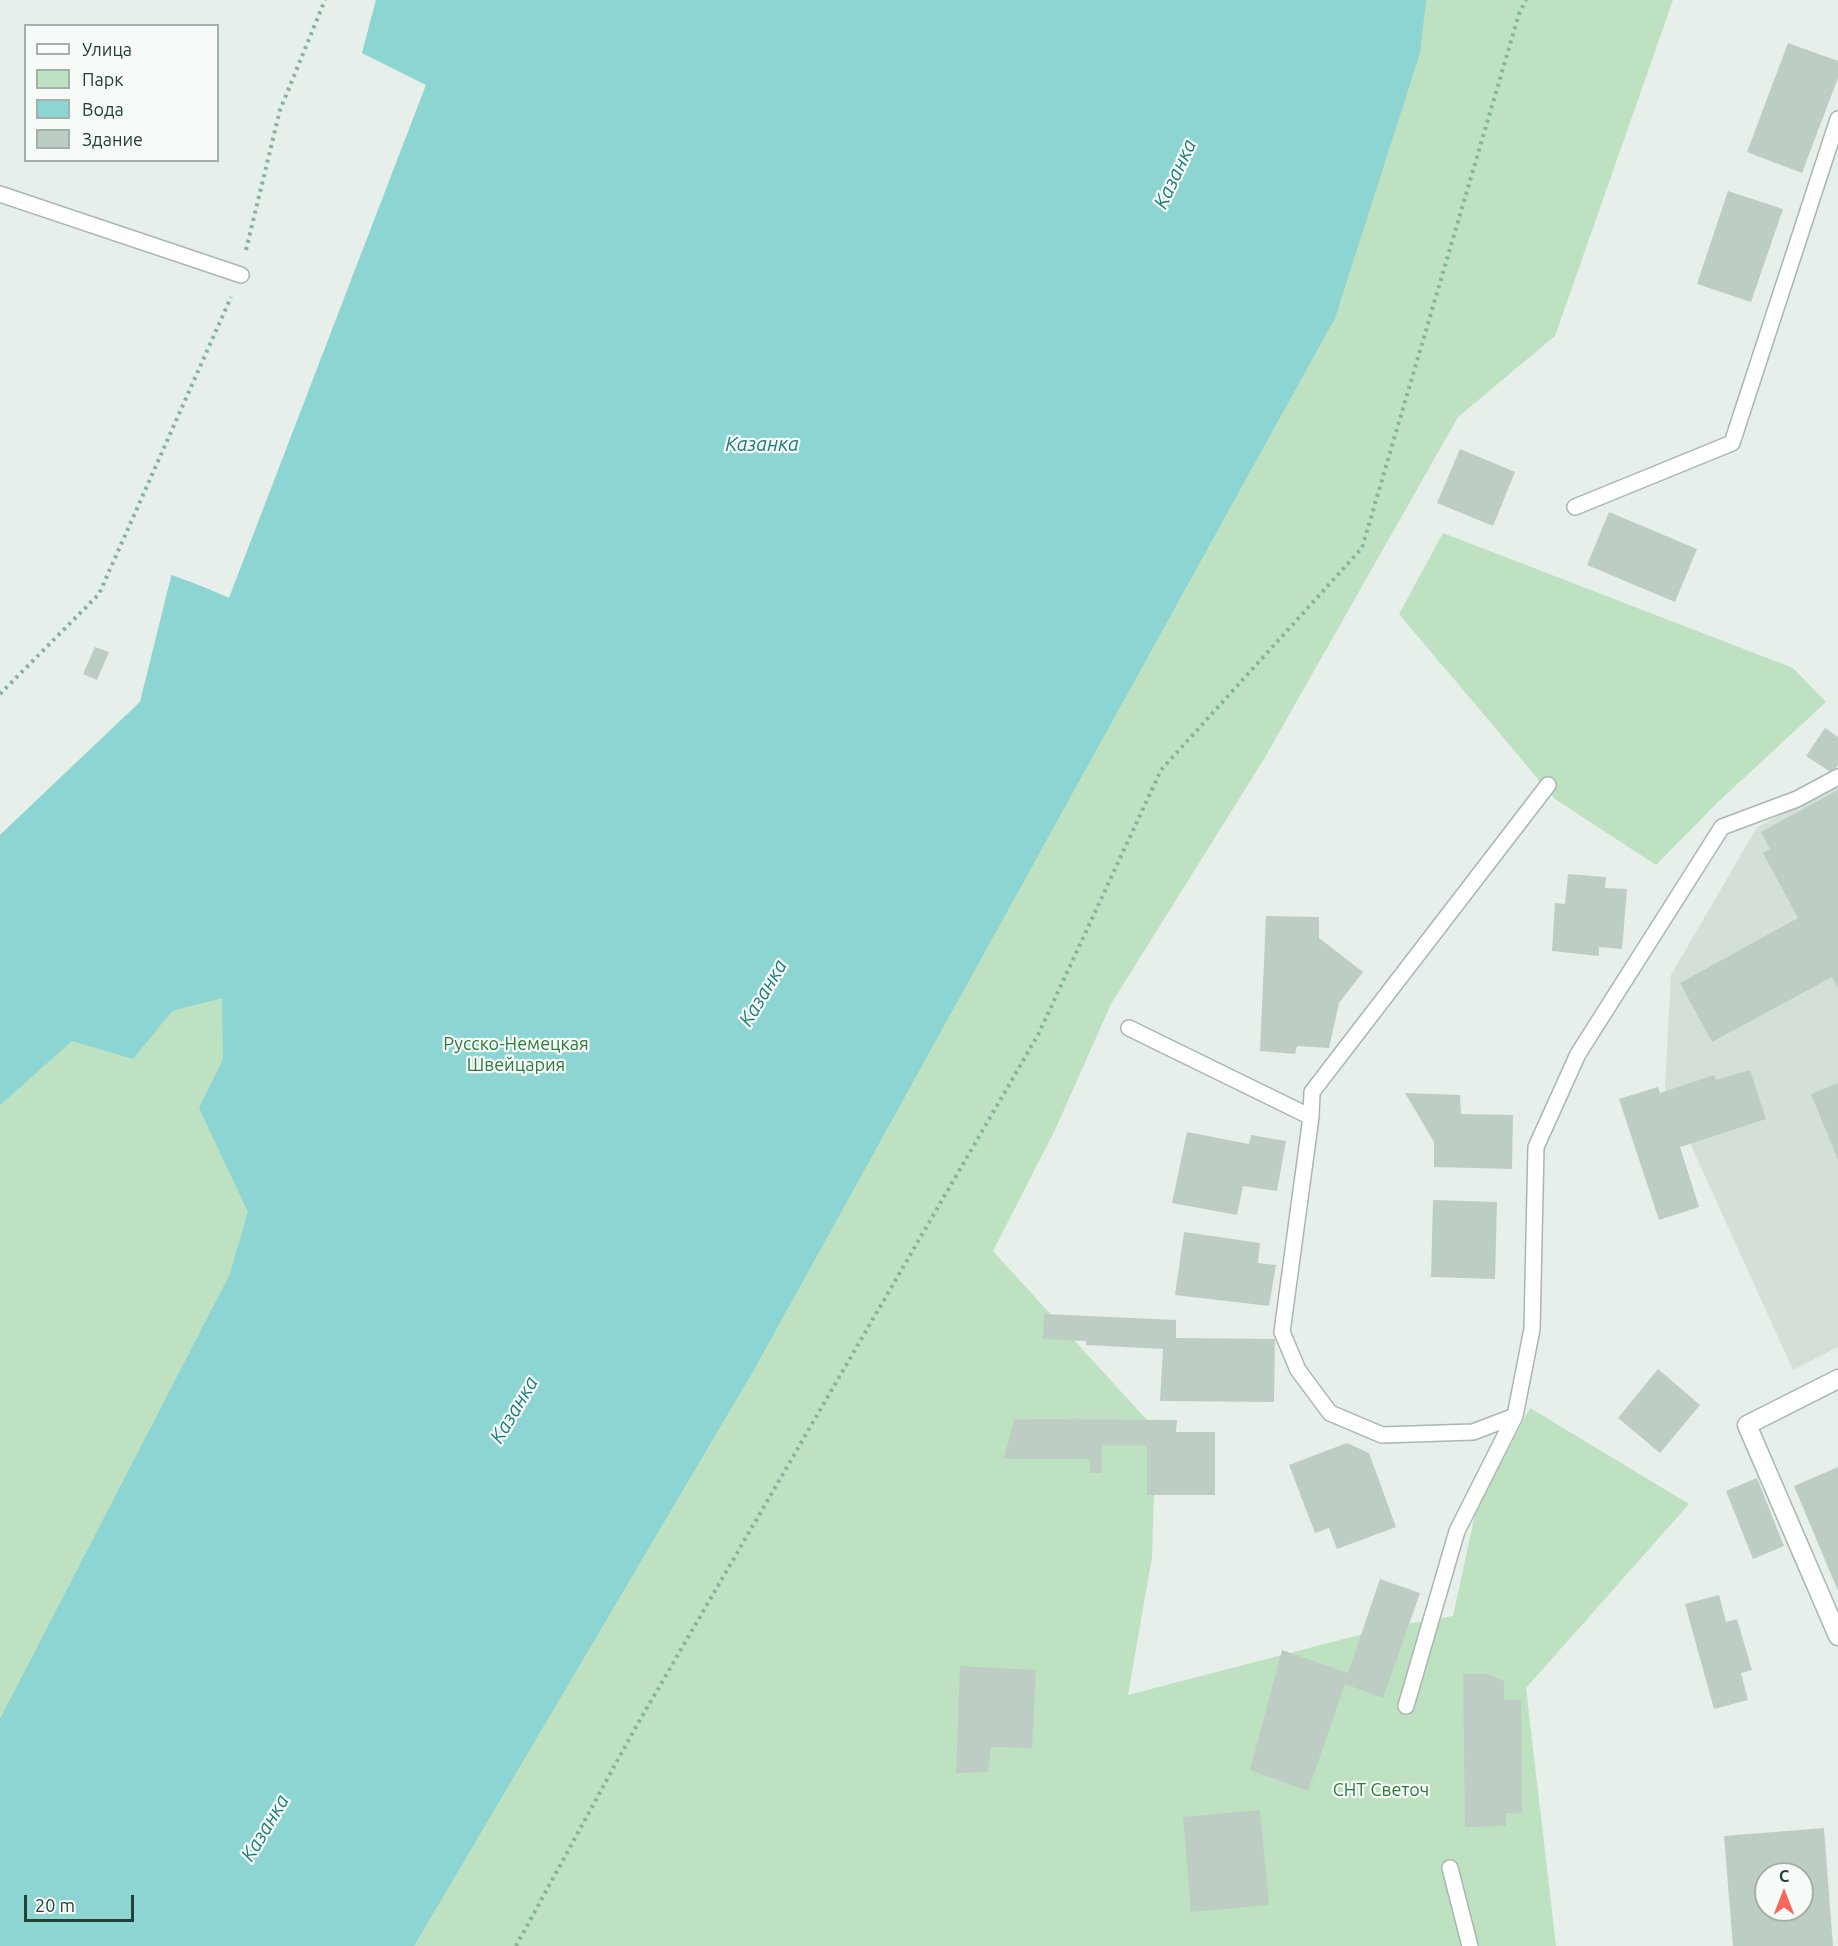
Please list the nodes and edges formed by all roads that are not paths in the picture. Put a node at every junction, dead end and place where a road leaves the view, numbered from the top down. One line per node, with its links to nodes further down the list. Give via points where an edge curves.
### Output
1 (1838, 119): 4 (lane, via 1732,443)
2 (0, 194): 3 (lane)
3 (241, 274)
4 (1575, 507)
5 (1838, 777): 10 (lane, via 1797,799 1722,827 1578,1054 1536,1147 1532,1329)
6 (1548, 785): 8 (lane, via 1312,1092)
7 (1129, 1028): 8 (lane)
8 (1311, 1117): 10 (lane, via 1282,1332 1298,1370 1330,1413 1382,1435 1473,1432)
9 (1838, 1379): 11 (street, via 1747,1425)
10 (1515, 1416): 12 (lane, via 1457,1530)
11 (1838, 1636)
12 (1406, 1706)
13 (1450, 1868): 14 (lane)
14 (1470, 1946)

